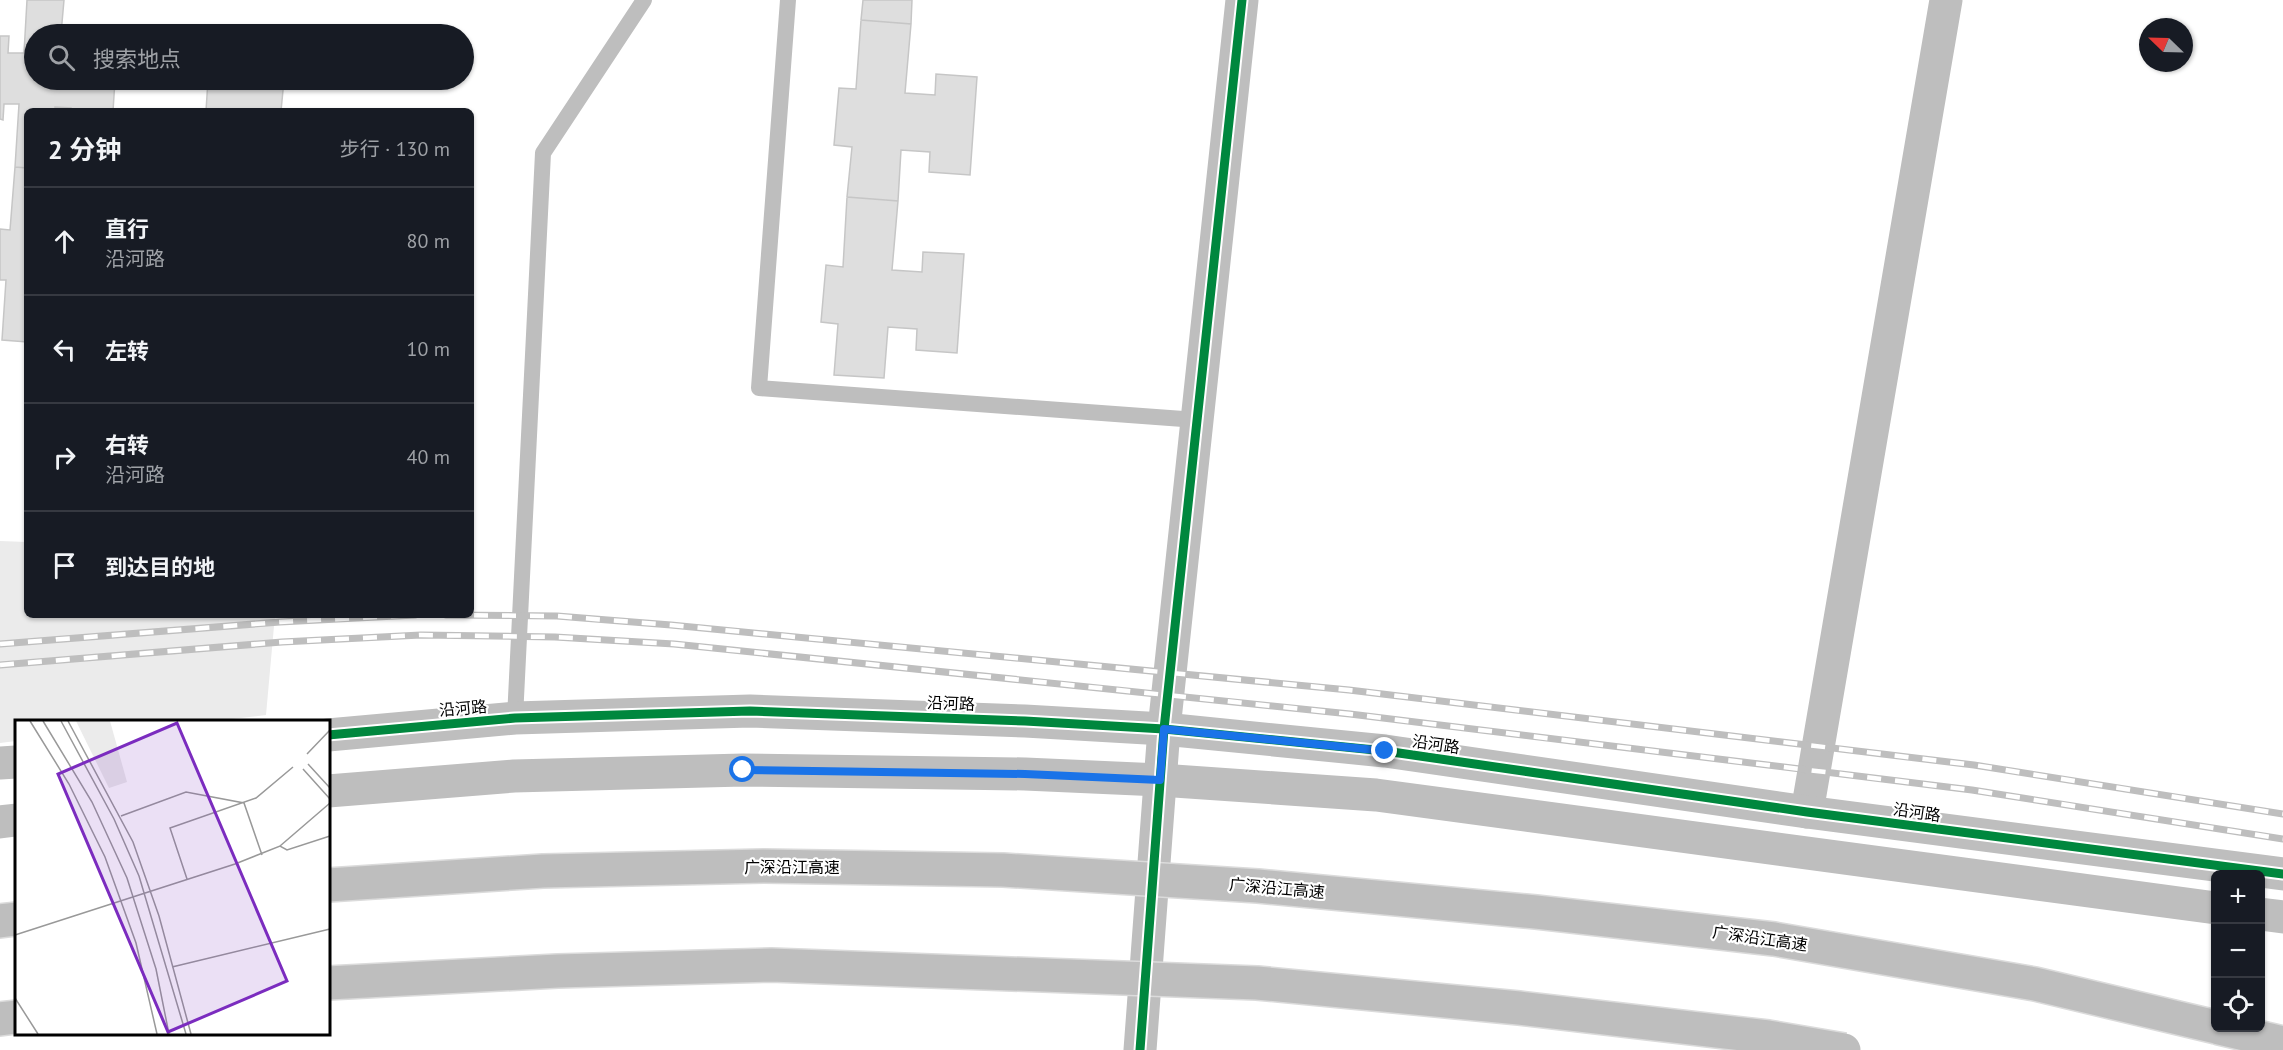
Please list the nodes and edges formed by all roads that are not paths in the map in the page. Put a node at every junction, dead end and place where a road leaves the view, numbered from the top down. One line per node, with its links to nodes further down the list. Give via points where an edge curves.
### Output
1 (644, 0): 6 (lane, via 543,153)
2 (788, 0): 5 (lane, via 759,388)
3 (1242, 0): 5 (main road)
4 (1946, 0): 13 (main road)
5 (1197, 420): 7 (main road)
6 (515, 718): 7 (main road, 沿河路, via 750,711); 8 (main road, 沿河路)
7 (1164, 729): 11 (main road); 13 (main road, 沿河路, via 1385,751)
8 (330, 735)
9 (15, 762): 10 (main road)
10 (0, 764)
11 (1160, 780): 12 (main road, via 743,770 514,777); 18 (main road, via 1376,795); 29 (main road)
12 (330, 791)
13 (1807, 812): 16 (main road, 沿河路)
14 (15, 820): 15 (main road)
15 (0, 822)
16 (2283, 874)
17 (330, 885): 26 (main road, 广深沿江高速, bridge, via 543,871 764,866 1003,870 1258,886 1773,939 2035,984)
18 (2211, 907)
19 (2265, 914): 20 (main road)
20 (2283, 916)
21 (15, 919): 22 (main road)
22 (0, 921)
23 (330, 983): 30 (main road, bridge, via 771,965 1257,983 1555,1012)
24 (15, 1017): 25 (main road)
25 (0, 1019)
26 (2211, 1026)
27 (2238, 1032): 28 (main road, 广深沿江高速)
28 (2283, 1043)
29 (1140, 1050)
30 (1844, 1050)

